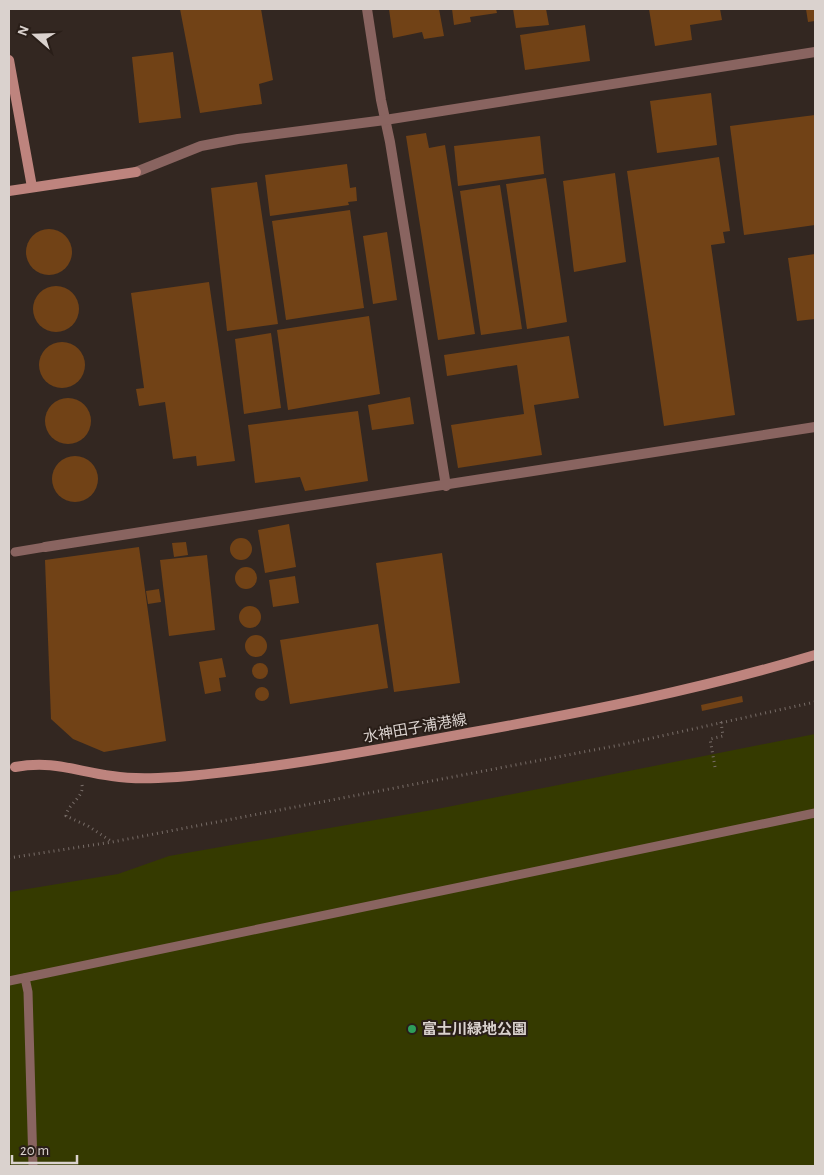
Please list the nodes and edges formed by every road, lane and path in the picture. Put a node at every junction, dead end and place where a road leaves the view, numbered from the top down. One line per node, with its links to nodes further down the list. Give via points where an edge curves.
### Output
1 (366, 9): 4 (street)
2 (815, 52): 4 (street)
3 (9, 60): 6 (main road)
4 (385, 120): 5 (street, via 201,146); 9 (street)
5 (136, 172): 6 (main road)
6 (32, 187): 7 (main road)
7 (9, 191)
8 (815, 427): 9 (street)
9 (446, 486): 10 (street)
10 (45, 547): 11 (lane)
11 (15, 552)
12 (815, 655): 17 (main road, 水神田子浦港線, via 634,702 330,758 246,770 148,778)
13 (815, 702): 14 (path)
14 (721, 722): 16 (path, via 723,736 710,739); 19 (path, via 624,744)
15 (15, 767): 17 (main road, 水神田子浦港線, via 48,764)
16 (715, 767)
17 (81, 770): 19 (path, via 83,789 67,809 66,816)
18 (815, 813): 21 (lane)
19 (112, 842): 20 (path)
20 (9, 858)
21 (25, 978): 22 (lane); 23 (lane)
22 (9, 981)
23 (33, 1166)

